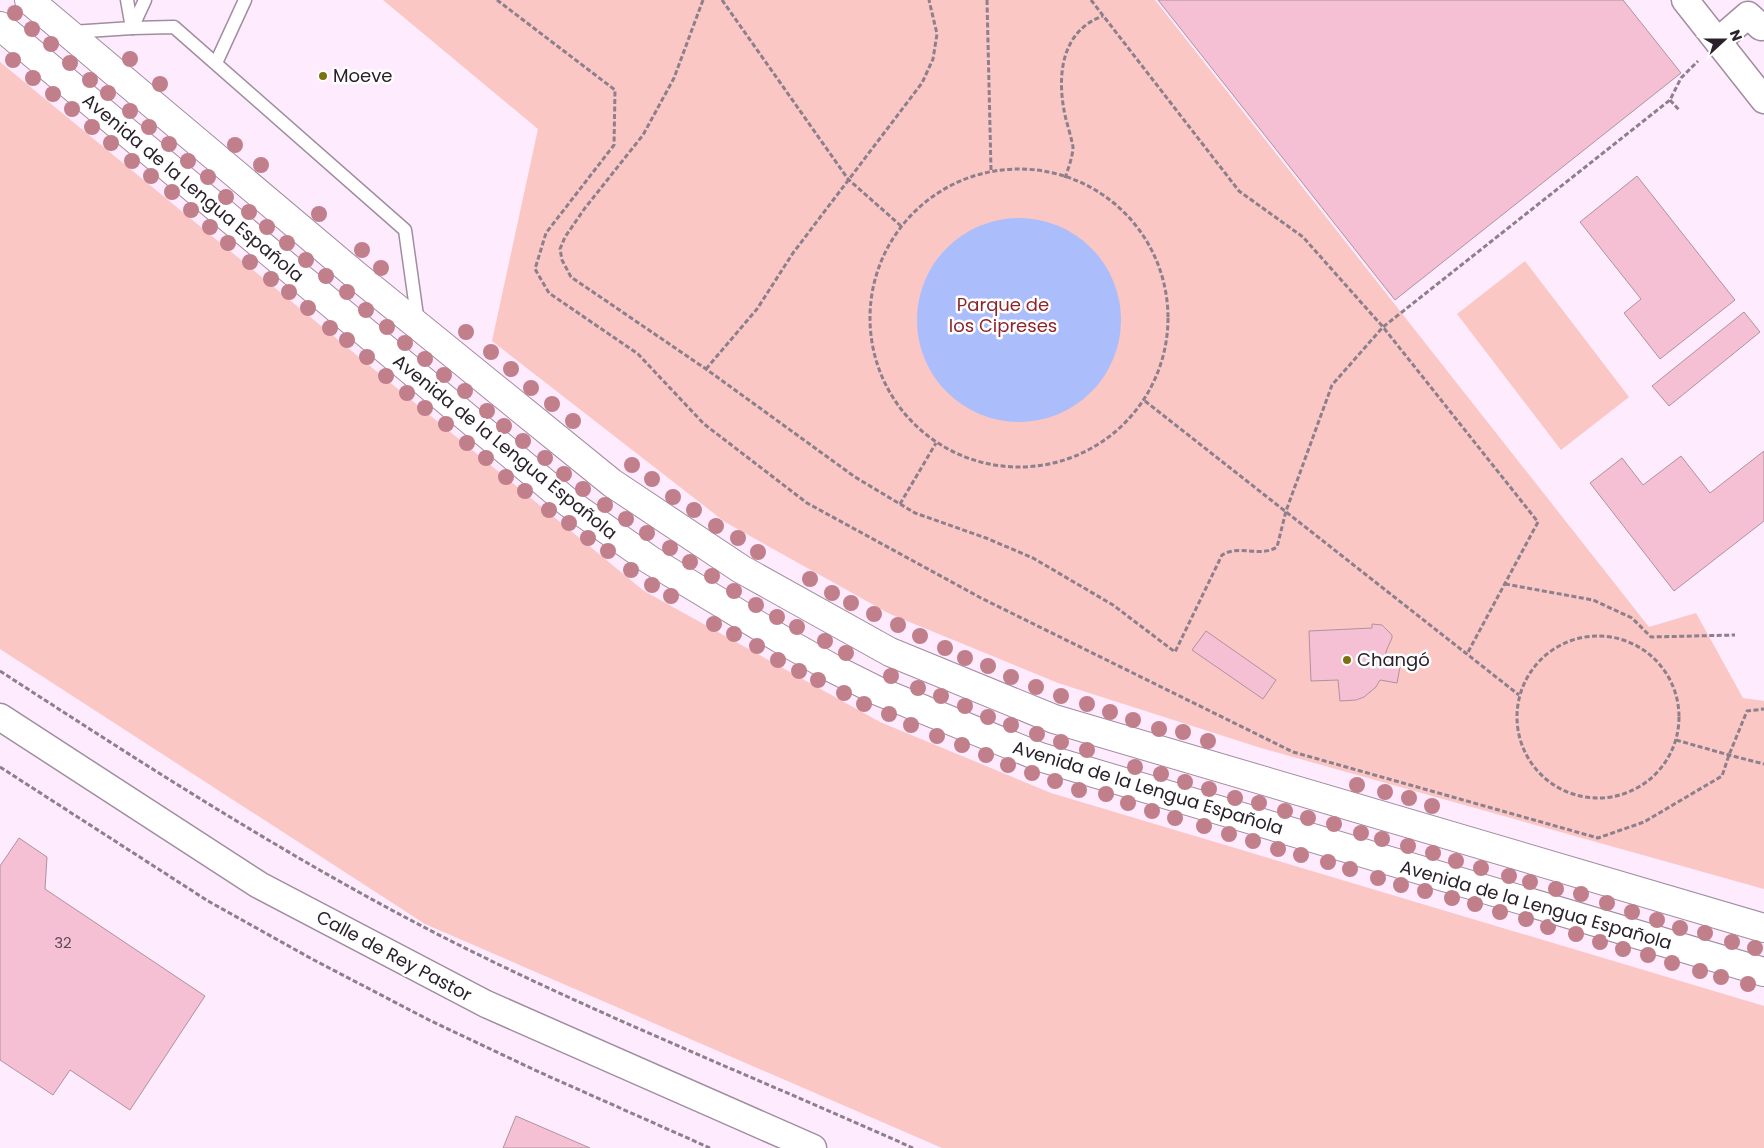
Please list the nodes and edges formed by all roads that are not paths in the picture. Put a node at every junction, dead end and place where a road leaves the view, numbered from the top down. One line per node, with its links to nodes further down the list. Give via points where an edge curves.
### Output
1 (29, 0): 9 (highway)
2 (127, 0): 8 (lane)
3 (145, 0): 8 (lane)
4 (245, 0): 11 (lane)
5 (1685, 0): 10 (street)
6 (1764, 25): 10 (street, via 1761,28 1748,15)
7 (0, 26): 16 (highway, Avenida de la Lengua Española, via 569,503 650,560 832,668 878,692 1040,757)
8 (132, 28): 9 (lane); 11 (lane, via 174,27)
9 (67, 33): 13 (highway)
10 (1718, 41): 12 (street)
11 (216, 63): 13 (lane, via 405,230)
12 (1764, 100)
13 (418, 326): 15 (highway, via 612,483 741,569 890,652 1054,719)
14 (0, 717): 17 (street, Calle de Rey Pastor, via 259,885 486,1004)
15 (1764, 928)
16 (1764, 972)
17 (813, 1148)

